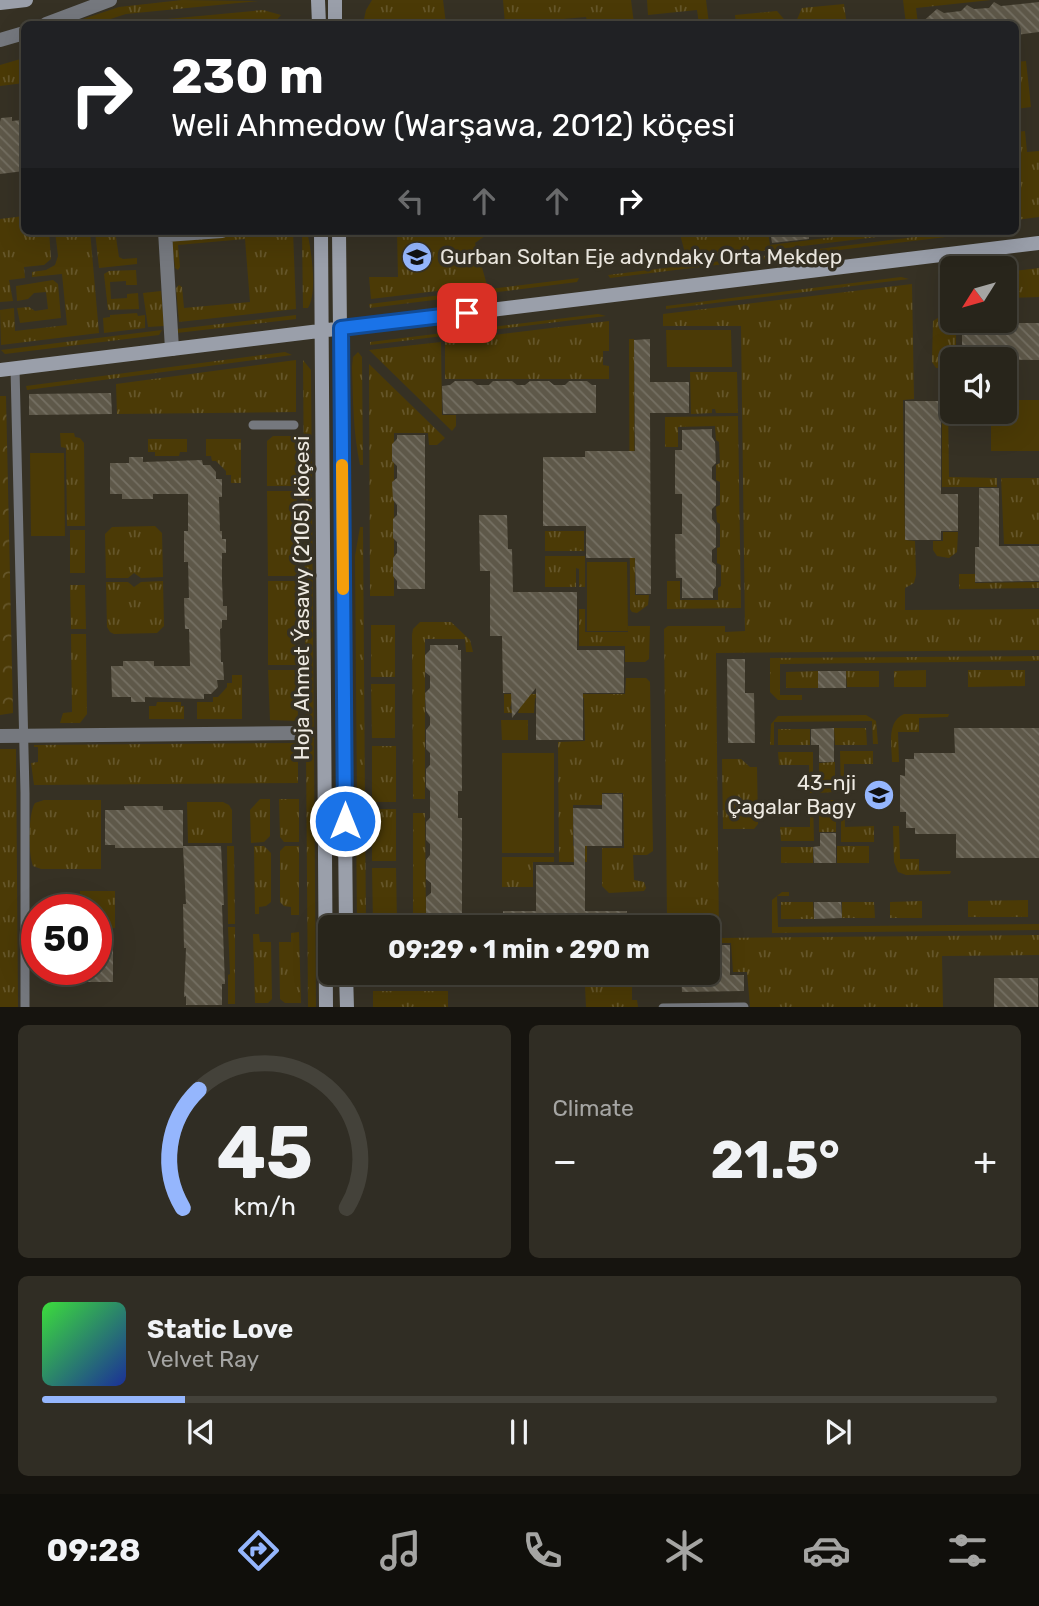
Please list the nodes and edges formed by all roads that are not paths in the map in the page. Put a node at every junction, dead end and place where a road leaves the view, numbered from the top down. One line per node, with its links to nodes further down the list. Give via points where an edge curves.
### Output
1 (26, 0): 5 (main road)
2 (110, 0): 6 (street)
3 (318, 0): 7 (main road)
4 (335, 0): 8 (main road)
5 (0, 3)
6 (55, 21)
7 (318, 21)
8 (335, 21)
9 (21, 34): 10 (street)
10 (0, 40)
11 (165, 235): 17 (street)
12 (321, 235): 16 (main road, Hoja Ahmet Ýasawy (2105) köçesi)
13 (339, 235): 15 (main road, Hoja Ahmet Ýasawy (2105) köçesi)
14 (1039, 243): 15 (main road)
15 (341, 328): 16 (main road); 24 (main road, Hoja Ahmet Ýasawy (2105) köçesi)
16 (323, 330): 17 (main road); 27 (main road, Hoja Ahmet Ýasawy (2105) köçesi)
17 (172, 349): 18 (main road)
18 (7, 369): 23 (lane)
19 (253, 425): 20 (lane)
20 (294, 425)
21 (302, 733): 23 (street)
22 (0, 736): 23 (street)
23 (22, 736): 26 (lane)
24 (346, 915)
25 (346, 985): 28 (main road)
26 (25, 1007)
27 (326, 1007)
28 (347, 1007)
29 (663, 1007): 30 (lane)
30 (744, 1007)

